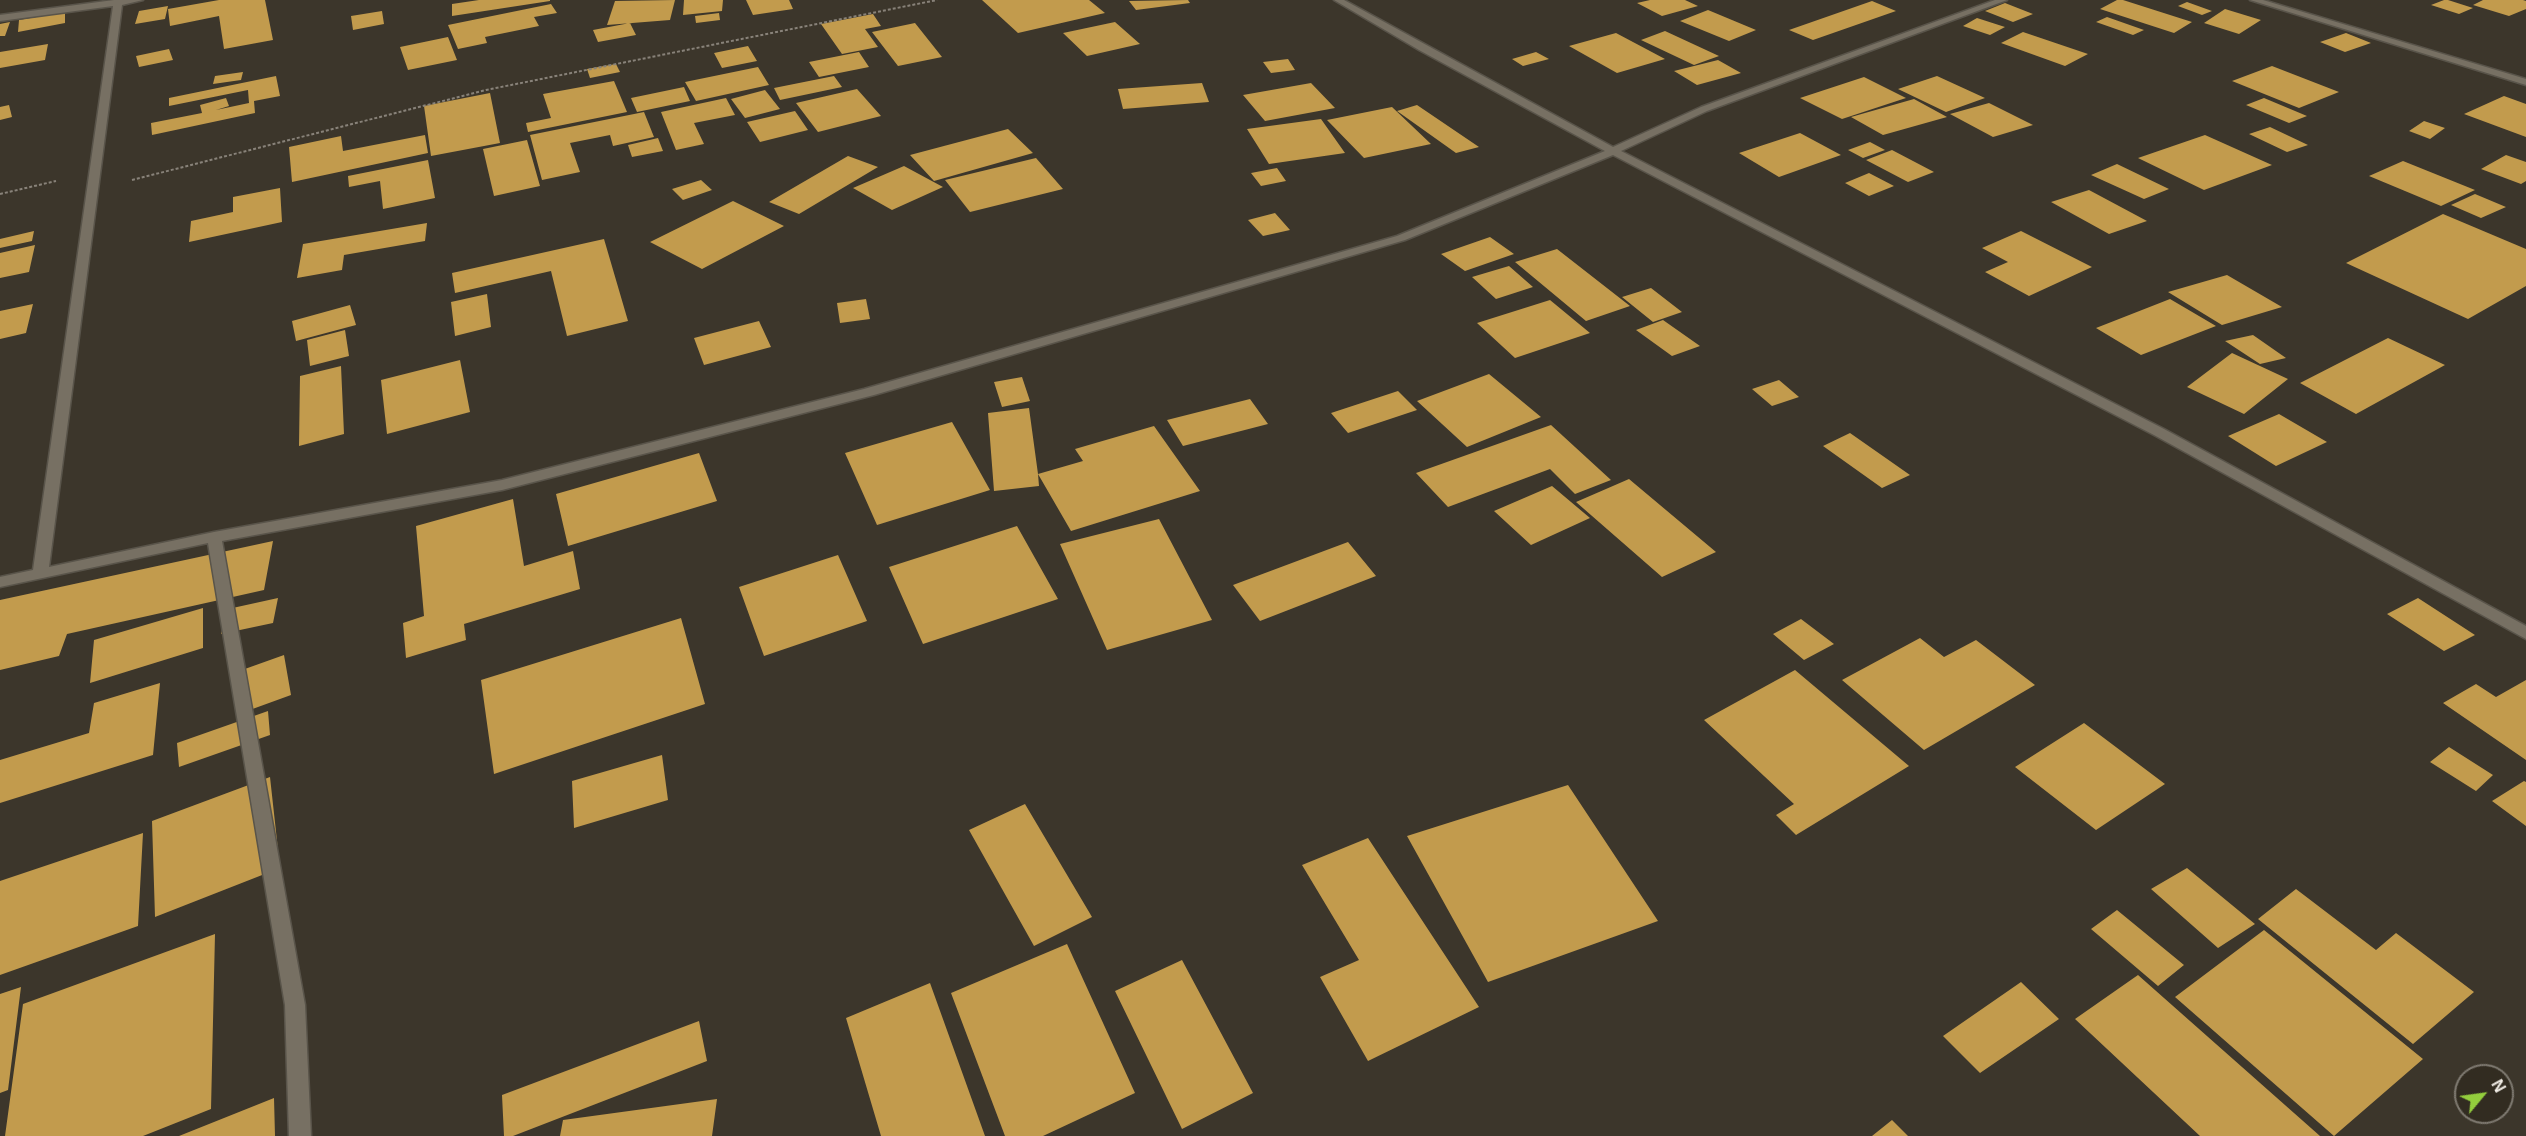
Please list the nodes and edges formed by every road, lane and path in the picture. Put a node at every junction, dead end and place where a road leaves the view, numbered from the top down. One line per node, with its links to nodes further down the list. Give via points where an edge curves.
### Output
1 (139, 0): 6 (street)
2 (937, 0): 11 (path, via 486,90)
3 (1338, 0): 9 (street)
4 (2003, 0): 9 (street, via 1704,109)
5 (2254, 0): 8 (street)
6 (118, 1): 7 (street); 10 (street)
7 (0, 18)
8 (2526, 82)
9 (1613, 151): 13 (street, via 1401,238 869,392 502,485); 16 (street, via 2159,432)
10 (95, 172): 11 (street); 12 (path)
11 (92, 190): 14 (street)
12 (0, 194)
13 (214, 537): 14 (street); 17 (street, via 295,1005)
14 (40, 575): 15 (street)
15 (0, 582)
16 (2526, 633)
17 (300, 1136)

